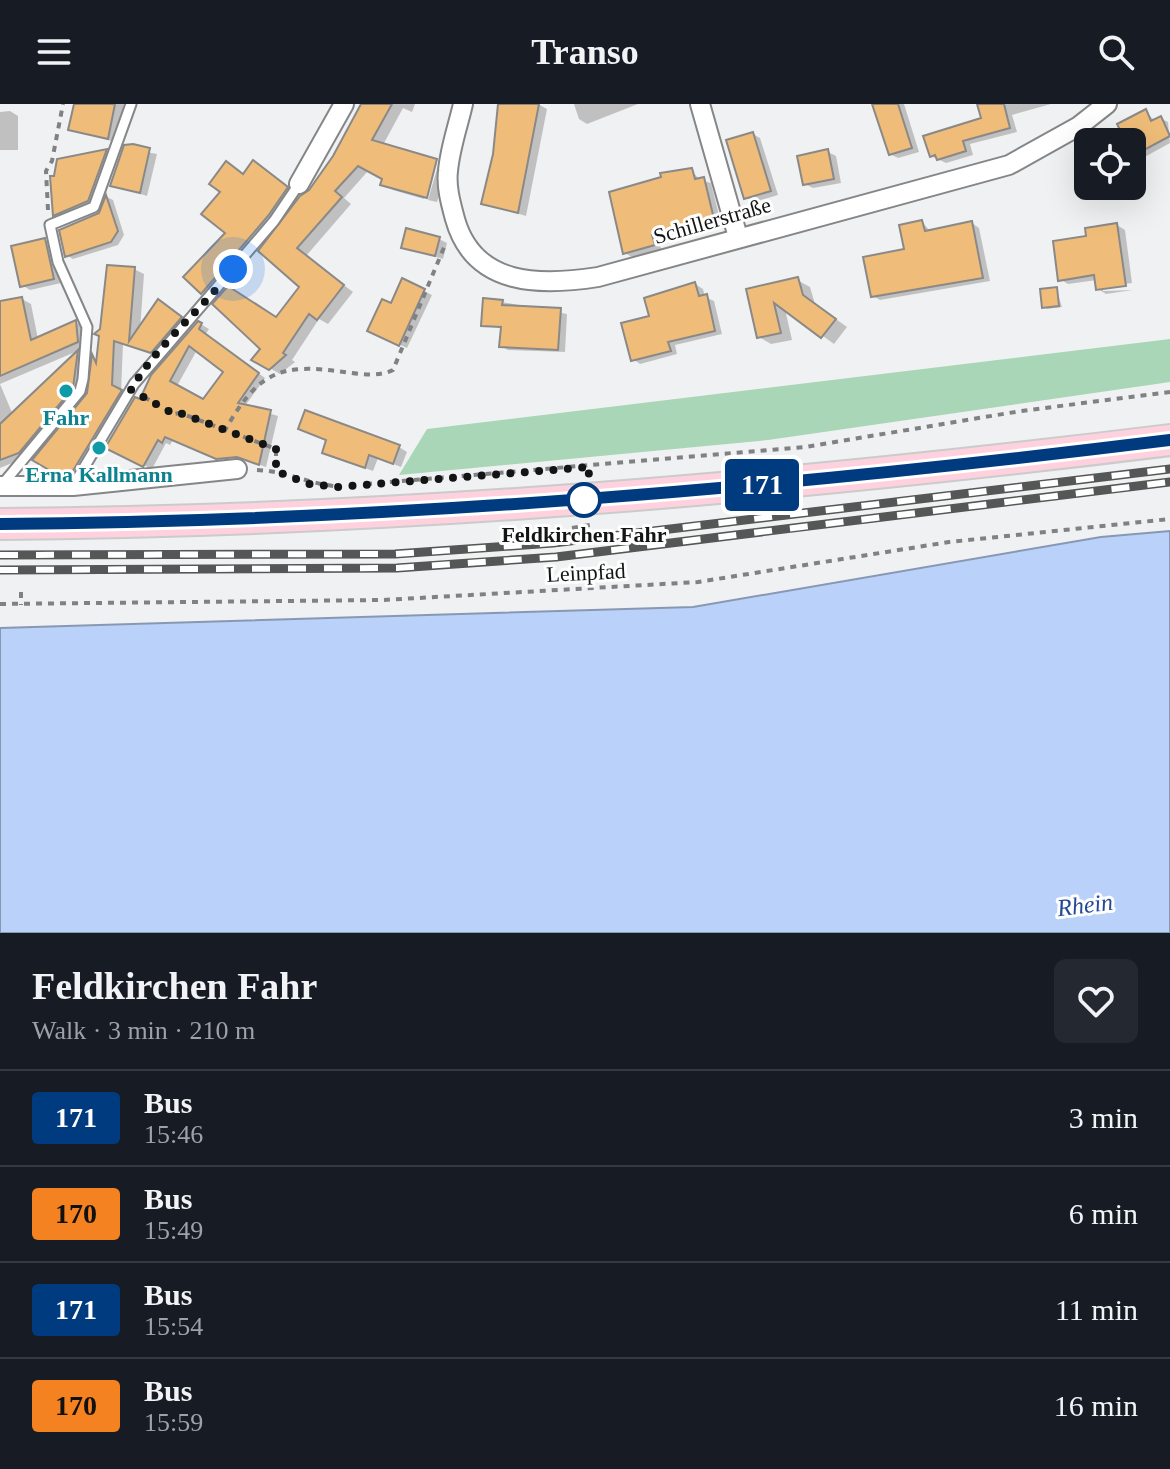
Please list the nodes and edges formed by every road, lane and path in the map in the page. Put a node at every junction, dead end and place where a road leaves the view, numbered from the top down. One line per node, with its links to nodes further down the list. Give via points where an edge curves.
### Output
1 (63, 104): 9 (path, via 46,171)
2 (131, 104): 9 (lane, via 94,207)
3 (344, 104): 7 (street)
4 (463, 104): 8 (street, Schillerstraße, via 448,172)
5 (700, 104): 10 (street)
6 (1107, 104): 10 (street, Schillerstraße, via 1009,165)
7 (299, 184): 11 (lane, via 274,221)
8 (456, 224): 10 (street, Schillerstraße, via 472,255 496,273 528,283 598,277); 13 (path, via 393,370 279,373 246,395)
9 (50, 225): 18 (lane, via 58,262 87,327 83,379 80,391)
10 (738, 237)
11 (131, 390): 13 (path, via 174,414); 19 (lane)
12 (1170, 392): 17 (path, via 805,447)
13 (224, 432): 16 (path, via 276,449)
14 (1170, 440): 22 (main road, via 834,479 486,507 157,523)
15 (237, 469): 16 (path); 19 (street)
16 (276, 471): 20 (path, via 309,484)
17 (354, 485)
18 (0, 486): 19 (street)
19 (73, 486)
20 (345, 486)
21 (1170, 519): 25 (path, Leinpfad, via 949,542 698,582 383,597)
22 (0, 524)
23 (21, 592): 25 (path)
24 (0, 604): 25 (path, Leinpfad)
25 (21, 605)

